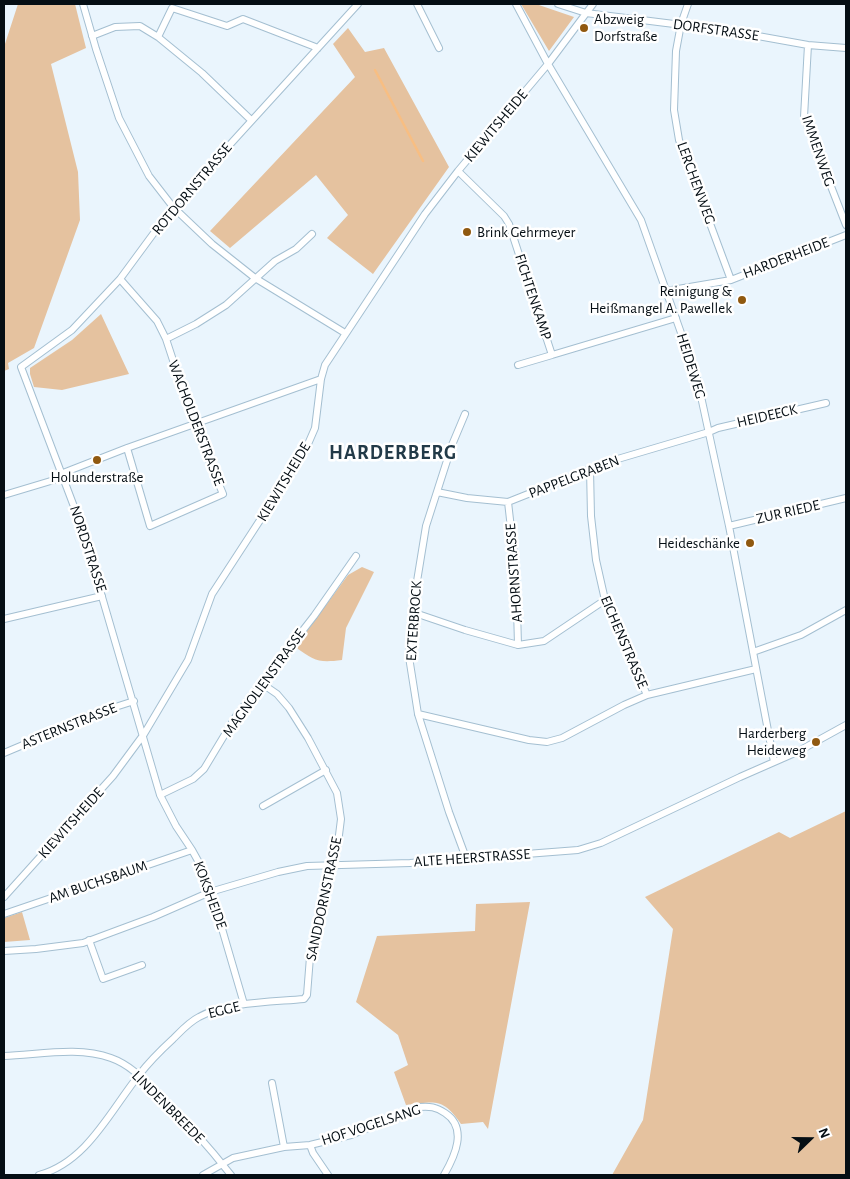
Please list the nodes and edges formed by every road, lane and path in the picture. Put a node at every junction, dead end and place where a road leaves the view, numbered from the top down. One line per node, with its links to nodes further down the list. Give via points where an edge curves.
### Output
1 (83, 4): 10 (street)
2 (358, 4): 13 (street, ROTDORNSTRASSE)
3 (417, 4): 14 (street)
4 (516, 4): 16 (street, HEIDEWEG)
5 (558, 4): 8 (street, DORFSTRASSE)
6 (593, 4): 8 (street, KIEWITSHEIDE)
7 (688, 4): 9 (street, LERCHENWEG)
8 (586, 13): 9 (street, DORFSTRASSE); 16 (street, KIEWITSHEIDE)
9 (681, 24): 12 (street, DORFSTRASSE); 25 (street, LERCHENWEG, via 676,51 674,110 678,140)
10 (92, 36): 11 (street, via 115,26 140,26); 19 (street, via 119,118 149,176)
11 (158, 37): 13 (street, via 172,8 226,26 243,19); 17 (street)
12 (808, 45): 15 (street, DORFSTRASSE); 20 (street, IMMENWEG, via 804,117)
13 (318, 48): 17 (street, ROTDORNSTRASSE)
14 (439, 48)
15 (846, 48)
16 (548, 64): 18 (street, KIEWITSHEIDE); 26 (street, HEIDEWEG, via 641,220)
17 (251, 120): 19 (street, ROTDORNSTRASSE)
18 (458, 171): 28 (street, KIEWITSHEIDE); 30 (street, FICHTENKAMP, via 509,224)
19 (173, 207): 23 (street); 24 (street, ROTDORNSTRASSE)
20 (846, 225)
21 (312, 234): 23 (street)
22 (846, 235): 25 (street, HARDERHEIDE)
23 (255, 278): 28 (street); 29 (street, via 226,305)
24 (120, 279): 29 (street, WACHOLDERSTRASSE, via 157,322); 32 (street, ROTDORNSTRASSE, via 72,330)
25 (731, 280): 26 (street, HARDERHEIDE)
26 (666, 291): 27 (street, HEIDEWEG)
27 (676, 318): 30 (street, FICHTENKAMP); 37 (street, HEIDEWEG, via 697,378)
28 (345, 333): 33 (street, KIEWITSHEIDE, via 325,365)
29 (166, 339): 36 (street, WACHOLDERSTRASSE)
30 (552, 355): 31 (street, FICHTENKAMP)
31 (518, 365)
32 (21, 367): 40 (street, NORDSTRASSE)
33 (321, 379): 36 (street); 60 (street, KIEWITSHEIDE, via 315,428 305,451 212,594 188,660)
34 (826, 403): 37 (street, HEIDEECK)
35 (465, 414): 41 (street, EXTERBROCK)
36 (194, 424): 38 (street); 38 (street, WACHOLDERSTRASSE, via 223,494 150,526)
37 (709, 432): 39 (street, PAPPELGRABEN); 45 (street, HEIDEWEG)
38 (127, 448): 40 (street)
39 (590, 469): 44 (street, PAPPELGRABEN); 48 (street, EICHENSTRASSE, via 596,560)
40 (63, 475): 42 (street); 47 (street, NORDSTRASSE)
41 (437, 492): 44 (street, PAPPELGRABEN); 50 (street, EXTERBROCK, via 426,526)
42 (4, 496)
43 (846, 498): 45 (street, ZUR RIEDE)
44 (508, 502): 52 (street, AHORNSTRASSE, via 516,572)
45 (729, 526): 53 (street, HEIDEWEG)
46 (356, 556): 55 (street, MAGNOLIENSTRASSE)
47 (102, 596): 51 (street); 57 (street, NORDSTRASSE)
48 (605, 600): 52 (street, via 544,641); 56 (street, EICHENSTRASSE)
49 (846, 610): 53 (street, via 801,635)
50 (412, 612): 52 (street); 58 (street, EXTERBROCK, via 409,657)
51 (4, 619)
52 (518, 645)
53 (753, 652): 54 (street, HEIDEWEG)
54 (756, 669): 56 (street); 62 (street, HEIDEWEG)
55 (262, 683): 63 (street, SANDDORNSTRASSE, via 289,708); 64 (street, MAGNOLIENSTRASSE, via 236,716 204,769 193,779)
56 (647, 695): 58 (street, via 562,738 547,742)
57 (134, 701): 60 (street, NORDSTRASSE); 61 (street, ASTERNSTRASSE)
58 (418, 714): 67 (street, EXTERBROCK)
59 (846, 726): 62 (street, ALTE HEERSTRASSE)
60 (144, 734): 64 (street, KOKSHEIDE); 70 (street, KIEWITSHEIDE, via 113,776)
61 (4, 753)
62 (774, 762): 67 (street, ALTE HEERSTRASSE, via 601,843 578,850)
63 (326, 770): 65 (street); 68 (street, SANDDORNSTRASSE, via 337,792 341,819)
64 (160, 795): 66 (street, KOKSHEIDE)
65 (263, 806)
66 (192, 850): 69 (street, KOKSHEIDE); 71 (street, AM BUCHSBAUM)
67 (466, 858): 68 (street, ALTE HEERSTRASSE)
68 (332, 864): 69 (street, ALTE HEERSTRASSE, via 278,872); 75 (street, SANDDORNSTRASSE, via 310,957)
69 (210, 892): 72 (street, ALTE HEERSTRASSE); 76 (street, KOKSHEIDE)
70 (4, 897)
71 (4, 914)
72 (86, 941): 73 (street, ALTE HEERSTRASSE); 74 (street, via 103,979)
73 (4, 951)
74 (142, 965)
75 (304, 999): 76 (street, EGGE)
76 (244, 1004): 78 (street, EGGE, via 198,1017 169,1042)
77 (4, 1056): 78 (street, LINDENBREEDE, via 79,1052 110,1058)
78 (139, 1075): 82 (street, LINDENBREEDE, via 192,1128); 83 (street, EGGE, via 93,1138 63,1165)
79 (272, 1083): 81 (street)
80 (310, 1145): 81 (street, HOF VOGELSANG); 86 (street); 87 (street, HOF VOGELSANG, via 351,1135 419,1107 431,1106 448,1115 459,1132 452,1162)
81 (284, 1147): 82 (street, HOF VOGELSANG, via 234,1158)
82 (222, 1164): 84 (street, HOF VOGELSANG); 85 (street, LINDENBREEDE)
83 (39, 1175)
84 (202, 1175)
85 (231, 1175)
86 (328, 1175)
87 (444, 1175)

